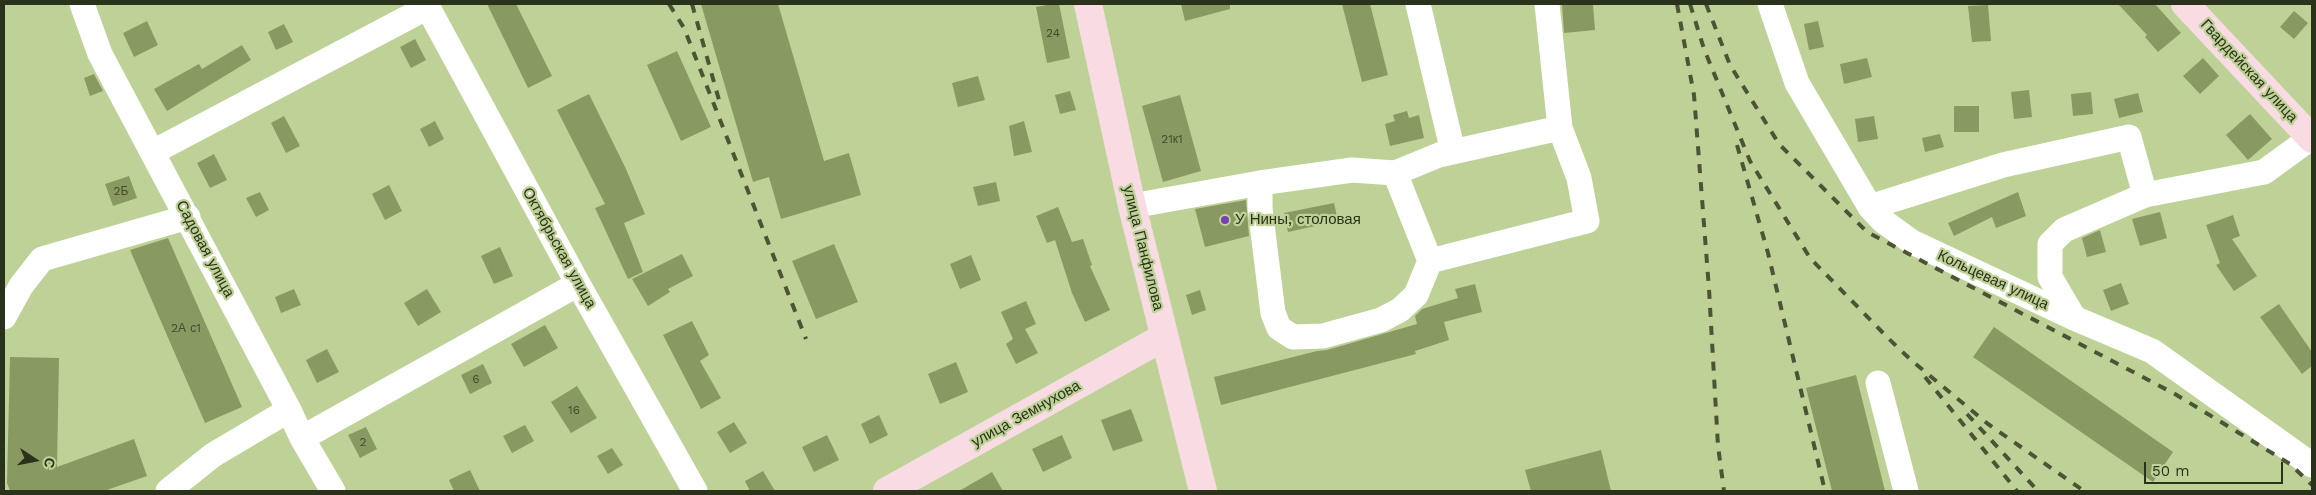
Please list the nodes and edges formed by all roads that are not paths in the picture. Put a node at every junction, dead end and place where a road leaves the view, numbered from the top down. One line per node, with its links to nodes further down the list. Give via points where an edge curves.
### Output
1 (82, 4): 10 (street, Садовая улица, via 100,54)
2 (1088, 4): 15 (main road, улица Панфилова)
3 (1418, 4): 11 (street)
4 (1547, 4): 8 (street)
5 (1770, 4): 16 (street, Кольцевая улица, via 1797,83)
6 (2185, 4): 9 (main road, Гвардейская улица)
7 (427, 5): 10 (street); 19 (street, Октябрьская улица)
8 (1560, 128): 11 (street); 18 (street, via 1579,178 1587,221)
9 (2312, 138): 14 (street, via 2264,172)
10 (153, 152): 17 (street, Садовая улица)
11 (1453, 152): 12 (street)
12 (1395, 173): 13 (street, via 1352,170); 18 (street)
13 (1260, 183): 15 (street); 18 (street, via 1272,313 1279,328 1293,338 1322,336 1382,320 1400,310 1416,295)
14 (2145, 195): 16 (street, via 2130,137 2003,165); 21 (street, via 2064,230 2050,244 2050,277)
15 (1132, 206): 22 (main road, улица Панфилова)
16 (1870, 207): 21 (street, Кольцевая улица, via 1912,242)
17 (188, 217): 20 (street, via 42,259 21,286); 24 (street, Садовая улица)
18 (1430, 261)
19 (578, 284): 25 (street); 29 (street, Октябрьская улица)
20 (4, 317)
21 (2074, 318): 26 (street, Кольцевая улица, via 2152,351)
22 (1164, 337): 30 (main road, улица Земнухова); 31 (main road, улица Панфилова)
23 (1878, 384): 32 (street)
24 (289, 410): 25 (street, Садовая улица); 27 (street, via 213,455)
25 (302, 438): 28 (street, Садовая улица)
26 (2312, 465)
27 (168, 491)
28 (333, 491)
29 (695, 491)
30 (887, 491)
31 (1203, 491)
32 (1906, 491)

